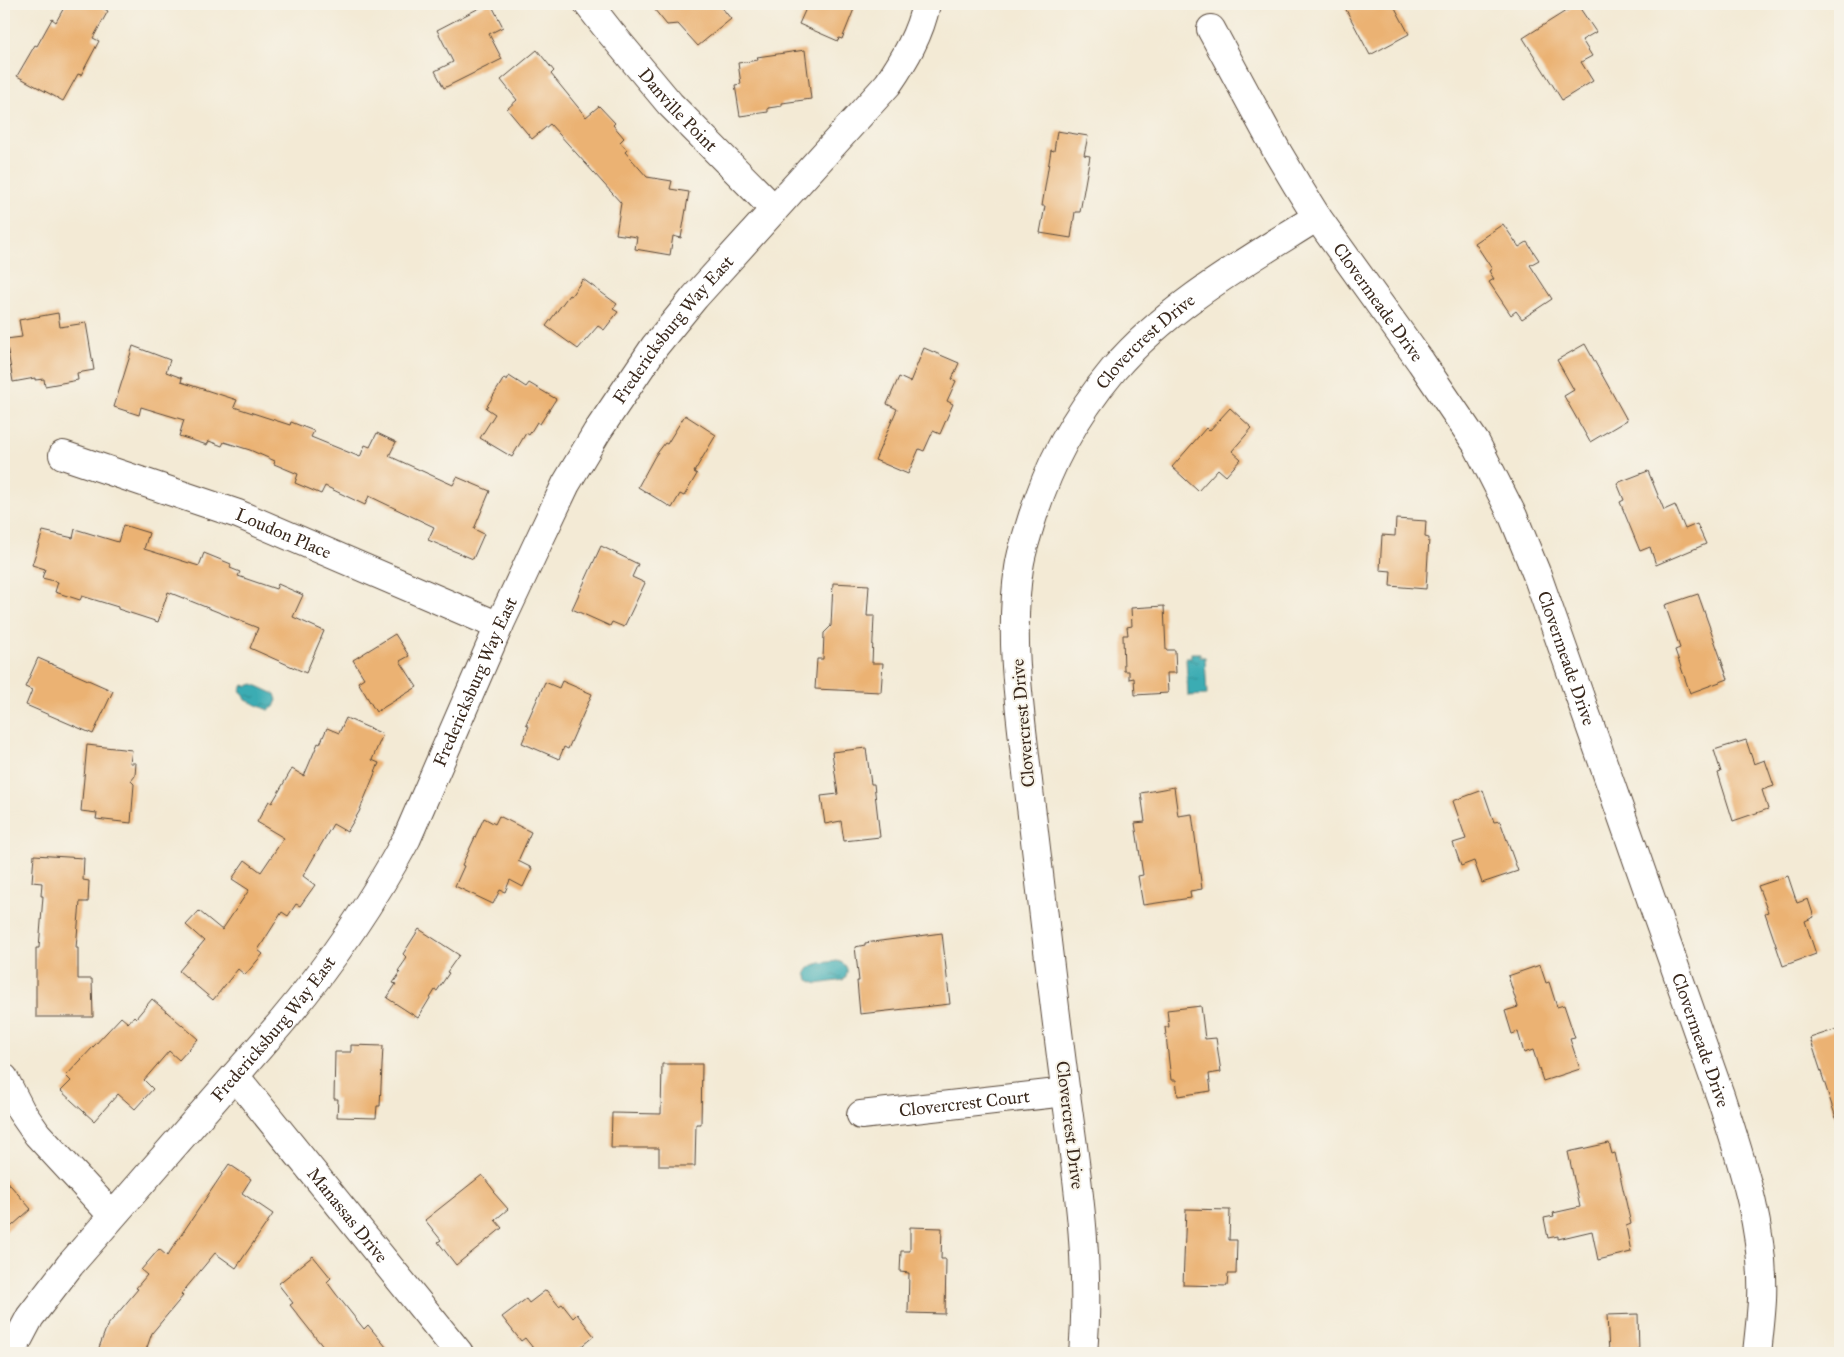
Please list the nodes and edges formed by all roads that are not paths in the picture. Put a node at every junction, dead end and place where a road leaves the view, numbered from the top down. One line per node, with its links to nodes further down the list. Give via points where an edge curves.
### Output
1 (588, 4): 4 (street, Danville Point, via 670,104)
2 (926, 4): 4 (street, Fredericksburg Way East, via 912,47 888,84)
3 (1211, 29): 5 (street, Clovermeade Drive, via 1278,153)
4 (774, 209): 7 (street, Fredericksburg Way East, via 695,297 635,375 566,484)
5 (1317, 217): 10 (street, Clovercrest Drive, via 1182,305 1116,367 1080,414 1051,466 1024,544 1016,599 1018,700); 16 (street, Clovermeade Drive, via 1476,443 1513,516 1537,575 1740,1159 1754,1213 1762,1278)
6 (62, 454): 7 (street, Loudon Place, via 238,514)
7 (499, 626): 8 (street, Fredericksburg Way East, via 424,802 390,870 314,984)
8 (235, 1076): 12 (street, Fredericksburg Way East); 14 (street, Manassas Drive)
9 (4, 1078): 12 (street, via 37,1134)
10 (1066, 1092): 11 (street, Clovercrest Court); 15 (street, Clovercrest Drive, via 1085,1247)
11 (861, 1115)
12 (112, 1215): 13 (street, Fredericksburg Way East, via 40,1303)
13 (11, 1353)
14 (460, 1353)
15 (1083, 1353)
16 (1757, 1353)

